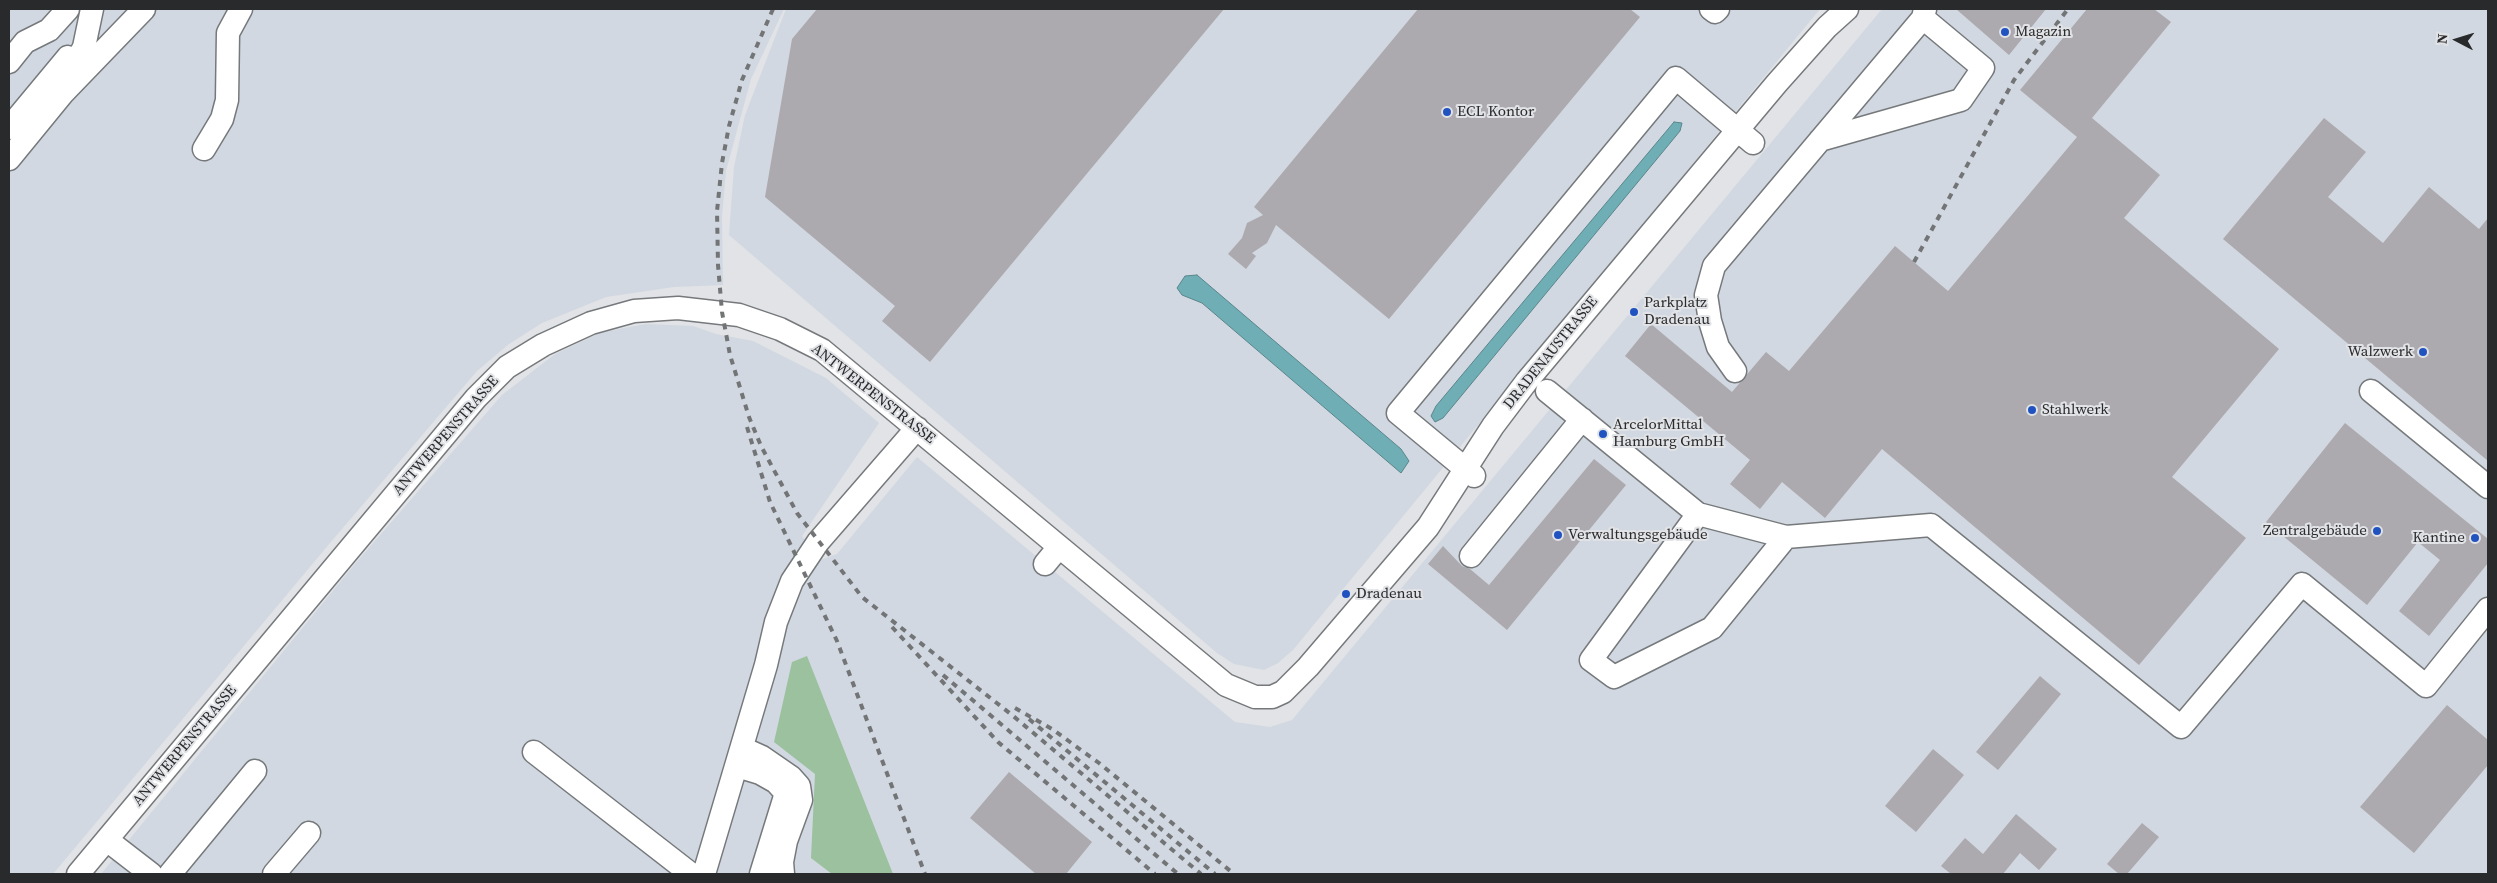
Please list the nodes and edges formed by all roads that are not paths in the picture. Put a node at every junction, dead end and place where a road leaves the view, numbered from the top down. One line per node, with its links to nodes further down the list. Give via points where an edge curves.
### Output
1 (68, 9): 9 (street)
2 (92, 9): 10 (street)
3 (144, 9): 18 (street, via 63,93)
4 (241, 9): 17 (street, via 228,32 227,100 222,119)
5 (1711, 9): 6 (street, via 1715,12)
6 (1718, 9)
7 (1847, 9): 14 (street, DRADENAUSTRASSE, via 1827,27)
8 (1924, 13): 15 (street); 15 (street, via 1983,68 1961,100)
9 (49, 30): 11 (street, via 25,42); 12 (street)
10 (87, 32): 13 (street); 16 (street, via 75,65)
11 (9, 62)
12 (9, 78)
13 (9, 128)
14 (1745, 136): 24 (street, DRADENAUSTRASSE, via 1527,381); 24 (street, via 1676,78 1398,413)
15 (1820, 140): 19 (street, via 1714,266 1706,295 1710,321 1718,347)
16 (9, 143)
17 (204, 149)
18 (9, 158)
19 (1735, 370)
20 (1547, 391): 22 (street)
21 (2371, 391): 25 (street)
22 (1582, 419): 26 (street); 28 (street)
23 (917, 428): 30 (street, ANTWERPENSTRASSE, via 1052,555 1226,685 1247,696); 32 (street, via 818,542 792,581 776,622); 35 (street, ANTWERPENSTRASSE, via 822,350 780,329 740,315 678,308 634,311 591,323 543,345 507,367 476,398)
24 (1469, 472): 30 (street, DRADENAUSTRASSE, via 1428,527 1308,667 1283,692)
25 (2488, 487)
26 (1698, 514): 27 (street); 27 (street, via 1591,660 1614,677 1712,628)
27 (1786, 537): 29 (street, via 1931,525 2181,727 2302,584 2426,686)
28 (1471, 556)
29 (2488, 609)
30 (1263, 698)
31 (534, 752): 40 (street)
32 (739, 757): 41 (street); 42 (street, via 776,782 786,794); 43 (street, via 762,757 799,786 801,800 786,841)
33 (254, 770): 38 (street)
34 (309, 833): 39 (street)
35 (114, 845): 36 (street, ANTWERPENSTRASSE); 37 (street)
36 (84, 872)
37 (151, 874)
38 (170, 874)
39 (274, 874)
40 (692, 874)
41 (704, 874)
42 (761, 874)
43 (783, 874)

